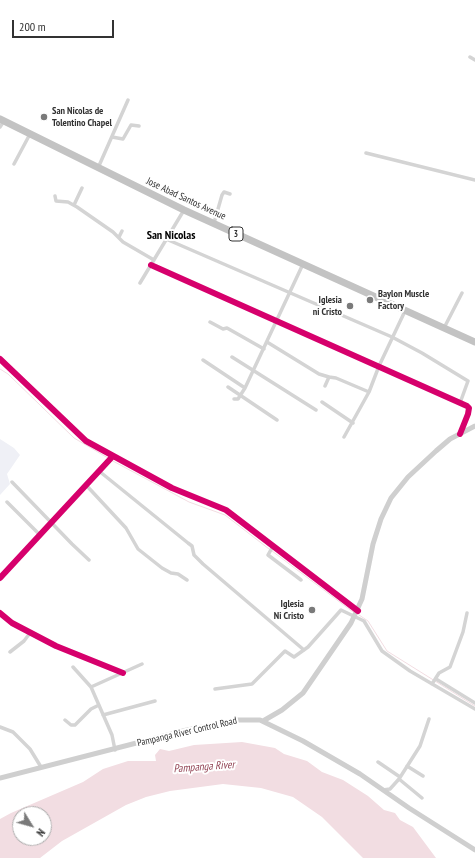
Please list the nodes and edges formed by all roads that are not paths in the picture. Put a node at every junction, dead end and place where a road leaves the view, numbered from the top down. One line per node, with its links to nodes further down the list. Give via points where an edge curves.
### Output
1 (470, 58): 2 (street)
2 (475, 60)
3 (128, 100): 7 (street)
4 (1, 122): 6 (highway, Jose Abad Santos Avenue / 3)
5 (139, 126): 7 (street, via 132,126 123,139)
6 (30, 134): 9 (street); 10 (highway, Jose Abad Santos Avenue / 3)
7 (112, 137): 10 (street)
8 (366, 153): 11 (street)
9 (14, 164)
10 (98, 168): 16 (highway, Jose Abad Santos Avenue / 3)
11 (475, 180)
12 (82, 188): 15 (street)
13 (230, 194): 17 (street, via 224,192 222,195)
14 (55, 196): 15 (street, via 56,201)
15 (74, 205): 19 (street)
16 (184, 210): 17 (highway, Jose Abad Santos Avenue / 3); 20 (street)
17 (214, 223): 22 (highway, Jose Abad Santos Avenue / 3)
18 (122, 232): 19 (street)
19 (119, 237): 21 (street, via 126,244)
20 (166, 239): 21 (street); 25 (street)
21 (154, 260): 23 (street)
22 (302, 264): 25 (street); 27 (highway, Jose Abad Santos Avenue / 3)
23 (151, 265): 24 (street); 28 (street)
24 (140, 283)
25 (289, 293): 28 (street); 31 (street)
26 (462, 293): 30 (street)
27 (405, 311): 30 (highway, Jose Abad Santos Avenue / 3); 31 (street)
28 (277, 320): 32 (street); 38 (street)
29 (210, 322): 34 (street, via 222,329 227,328)
30 (444, 328): 33 (highway, Jose Abad Santos Avenue / 3)
31 (392, 337): 38 (street); 48 (street, via 466,379 468,384)
32 (267, 342): 34 (street); 40 (street, via 319,374)
33 (475, 342)
34 (264, 349): 39 (street)
35 (232, 357): 39 (street)
36 (0, 359): 55 (street, via 77,435)
37 (203, 360): 43 (street)
38 (378, 366): 44 (street); 48 (street)
39 (254, 370): 43 (street); 49 (street)
40 (329, 377): 41 (street); 44 (street)
41 (325, 386)
42 (228, 387): 45 (street)
43 (245, 388): 45 (street)
44 (369, 392): 51 (street)
45 (240, 396): 46 (street); 50 (street)
46 (234, 399)
47 (322, 402): 51 (street)
48 (460, 403): 53 (street, via 469,408)
49 (316, 410)
50 (277, 420)
51 (353, 423): 54 (street)
52 (475, 426): 53 (main road)
53 (460, 434): 67 (main road, via 436,451 390,498 373,544)
54 (344, 437)
55 (112, 457): 56 (street); 62 (street, via 172,488 226,510)
56 (99, 471): 58 (street); 72 (street, via 192,546 194,554 203,564)
57 (12, 482): 60 (street)
58 (86, 485): 60 (street); 65 (street, via 126,528 138,549 162,568)
59 (7, 502): 61 (street)
60 (51, 523): 61 (street); 63 (street)
61 (40, 535): 64 (street)
62 (272, 547): 66 (street, via 268,555); 67 (street)
63 (89, 560)
64 (0, 578)
65 (187, 580)
66 (301, 580)
67 (358, 611): 70 (main road)
68 (0, 613): 71 (street)
69 (467, 613): 77 (street, via 464,632 450,668 439,673)
70 (355, 616): 72 (street, via 340,610); 77 (street, via 364,621 382,651); 89 (main road, via 303,693)
71 (30, 633): 73 (street); 76 (street)
72 (304, 650): 79 (street, via 294,657 285,651 252,684)
73 (10, 652)
74 (142, 664): 76 (street)
75 (73, 667): 78 (street)
76 (123, 673): 78 (street)
77 (434, 682): 80 (street); 82 (street)
78 (91, 687): 84 (street)
79 (215, 689)
80 (463, 696): 82 (street); 83 (street)
81 (155, 701): 86 (street)
82 (460, 701): 85 (street)
83 (475, 703)
84 (100, 705): 86 (street); 88 (street, via 91,709 75,725 71,726)
85 (475, 709)
86 (103, 715): 91 (street, via 112,735)
87 (430, 719): 93 (street, via 420,746)
88 (65, 720)
89 (263, 721): 91 (main road, Pampanga River Control Road, via 238,720 187,730); 98 (main road, via 360,774)
90 (0, 727): 94 (street, via 13,732 30,749)
91 (115, 750): 94 (main road, Pampanga River Control Road)
92 (378, 762): 97 (street)
93 (407, 766): 95 (street); 97 (street)
94 (41, 767): 96 (main road, Pampanga River Control Road)
95 (424, 776)
96 (0, 778)
97 (399, 778): 98 (street, via 390,789); 99 (street)
98 (383, 790): 100 (main road)
99 (422, 798)
100 (475, 850)

